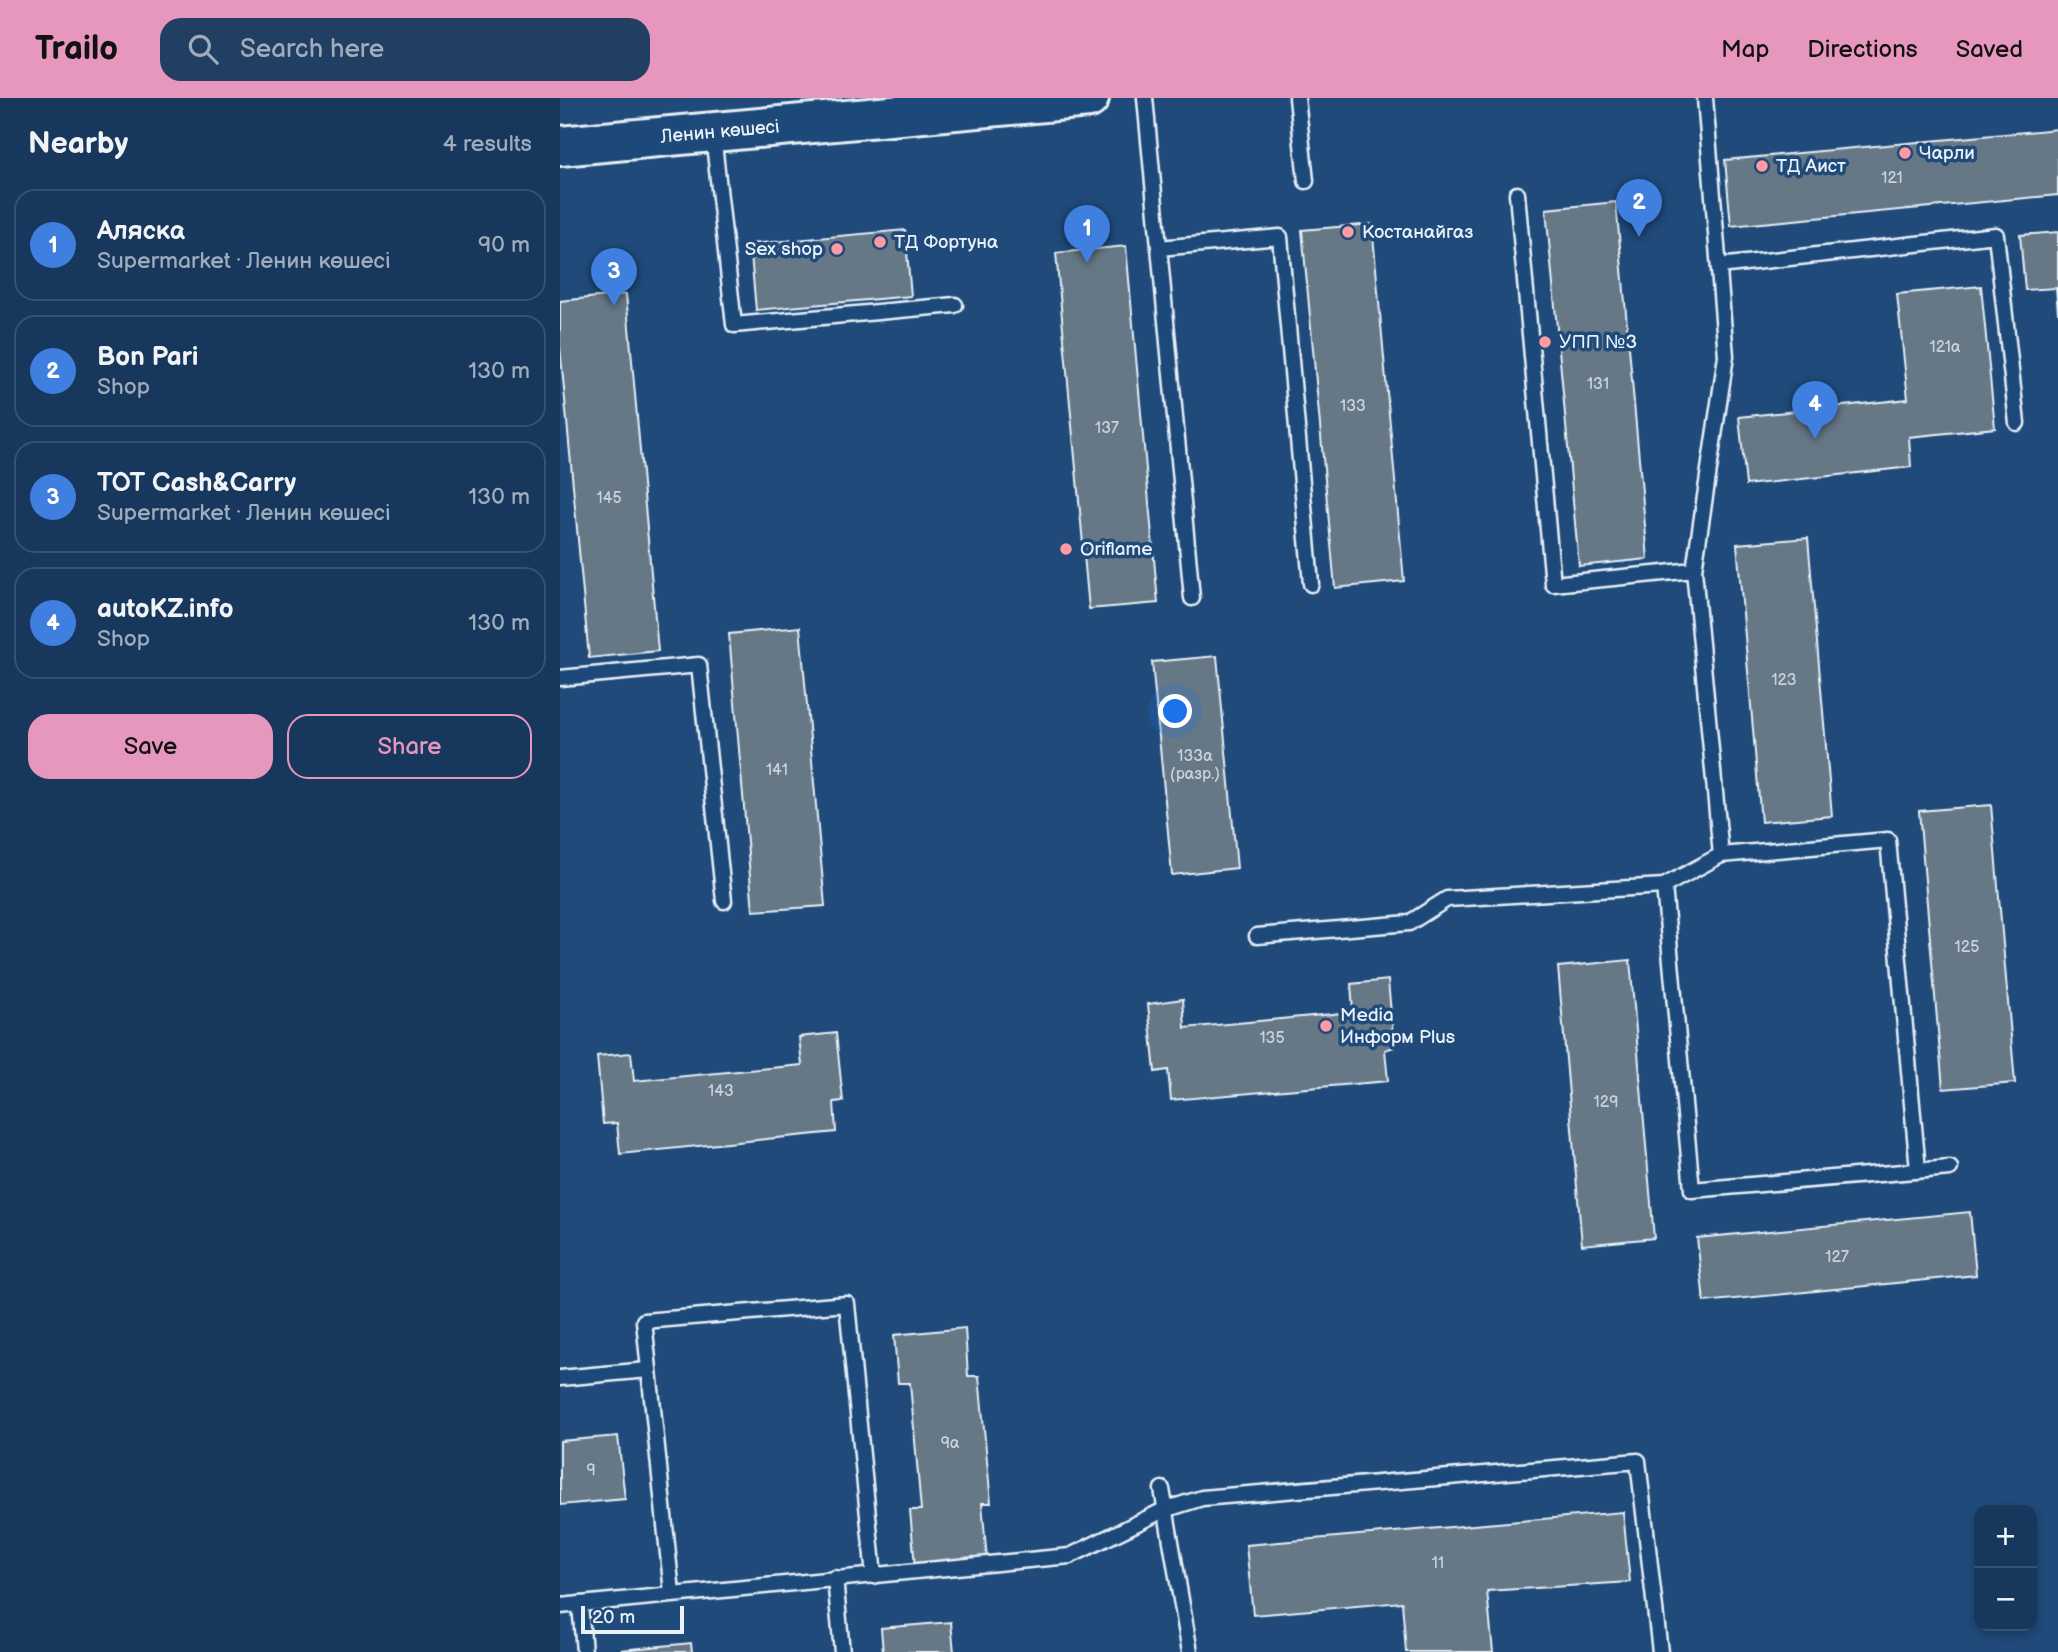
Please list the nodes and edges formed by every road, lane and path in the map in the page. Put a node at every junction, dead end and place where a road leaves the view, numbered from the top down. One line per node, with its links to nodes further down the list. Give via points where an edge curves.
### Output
1 (1089, 98): 5 (main road, Ленин көшесі)
2 (1145, 98): 10 (lane)
3 (1297, 98): 8 (lane)
4 (1705, 98): 11 (lane)
5 (978, 103): 6 (main road, Ленин көшесі)
6 (713, 132): 7 (main road, Ленин көшесі); 12 (lane, via 734,325)
7 (560, 146)
8 (1306, 180)
9 (1517, 194): 14 (lane, via 1553,584)
10 (1159, 248): 15 (lane, via 1280,237); 16 (lane)
11 (1719, 266): 13 (lane, via 1996,235); 14 (lane, via 1726,356)
12 (955, 305)
13 (2017, 423)
14 (1694, 570): 18 (lane)
15 (1311, 584)
16 (1192, 598)
17 (560, 678): 20 (lane, via 699,664)
18 (1721, 855): 19 (lane); 23 (lane, via 1888,840)
19 (1664, 886): 21 (lane, via 1447,899 1409,923); 23 (lane, via 1692,1190)
20 (724, 901)
21 (1257, 936)
22 (1950, 1168): 23 (lane)
23 (1918, 1170)
24 (648, 1370): 25 (lane); 28 (lane, via 644,1321 847,1304); 30 (lane)
25 (560, 1378)
26 (1162, 1489): 27 (lane)
27 (1164, 1510): 28 (lane, via 1070,1556); 35 (lane); 36 (lane, via 1202,1498 1638,1461)
28 (874, 1576): 29 (lane)
29 (835, 1578): 30 (lane); 34 (lane)
30 (672, 1593): 31 (lane)
31 (580, 1604): 32 (lane); 33 (lane)
32 (560, 1606)
33 (584, 1652)
34 (842, 1652)
35 (1190, 1652)
36 (1660, 1652)

